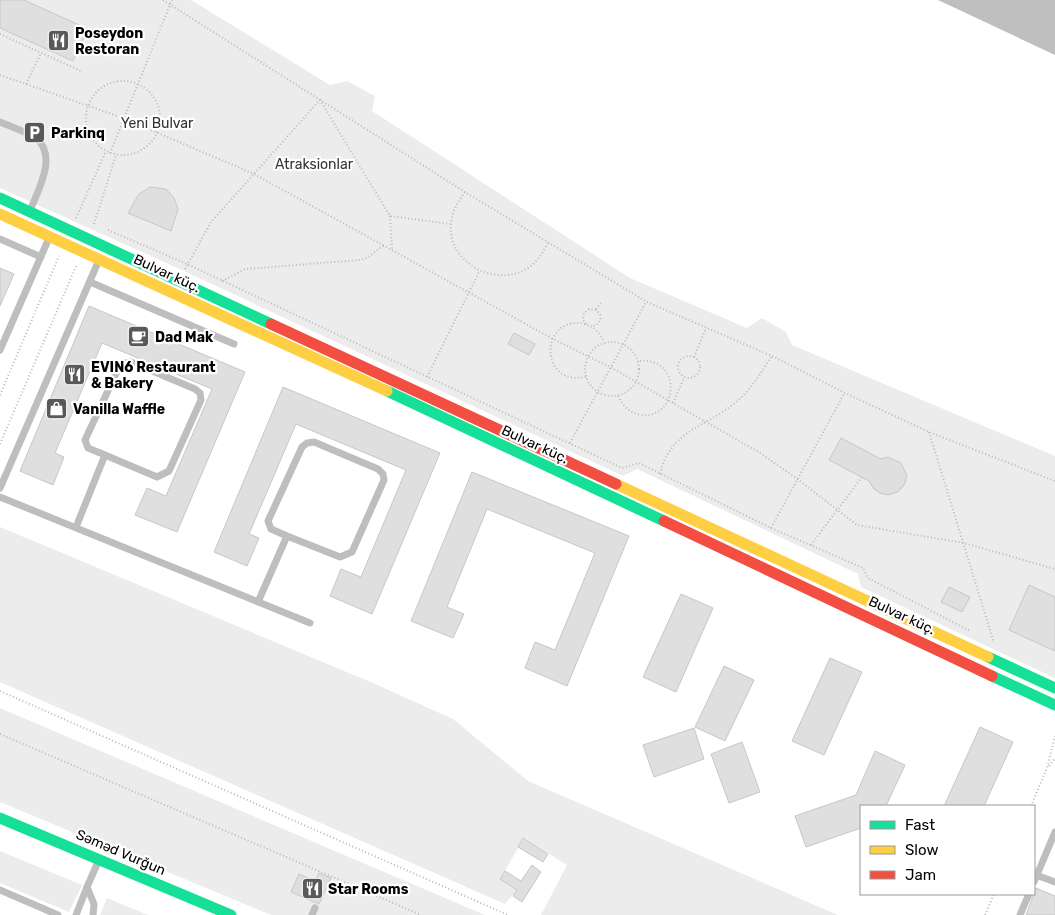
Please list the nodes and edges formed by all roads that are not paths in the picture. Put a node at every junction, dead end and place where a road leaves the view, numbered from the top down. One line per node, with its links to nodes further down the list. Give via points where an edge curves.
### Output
1 (0, 122): 3 (lane, via 35,137 44,147 45,169)
2 (0, 198): 3 (street, Bulvar küç.)
3 (30, 211): 13 (street, Bulvar küç.)
4 (0, 214): 5 (street, Bulvar küç.)
5 (50, 236): 7 (lane); 8 (street, Bulvar küç.)
6 (0, 239): 7 (lane)
7 (41, 257): 11 (lane)
8 (100, 258): 9 (lane); 15 (street, Bulvar küç.)
9 (90, 282): 10 (lane); 14 (lane)
10 (234, 344)
11 (0, 350)
12 (105, 455): 12 (lane, via 88,448 85,440 119,367 125,363 132,362 200,393 201,400 170,471 164,475 157,477); 17 (lane)
13 (606, 478): 15 (street); 19 (street, Bulvar küç.)
14 (0, 488)
15 (599, 492): 20 (street, Bulvar küç.)
16 (0, 497): 17 (lane)
17 (76, 527): 21 (lane)
18 (288, 536): 18 (lane, via 271,528 268,521 302,447 307,443 314,442 383,474 384,480 352,552 347,556 340,557); 21 (lane)
19 (841, 587): 20 (street); 23 (street, Bulvar küç.)
20 (836, 600): 24 (street, Bulvar küç.)
21 (258, 602): 22 (lane)
22 (310, 623)
23 (1055, 688)
24 (1055, 705)
25 (0, 818): 27 (street, Səməd Vurğun)
26 (1055, 832): 28 (lane)
27 (99, 858): 30 (lane); 36 (street, Səməd Vurğun)
28 (1035, 878): 29 (lane)
29 (1055, 882)
30 (87, 887): 34 (lane); 35 (lane, via 94,904)
31 (0, 890): 33 (lane)
32 (1029, 895): 37 (lane)
33 (58, 915)
34 (76, 915)
35 (94, 915)
36 (231, 915)
37 (1020, 915)

